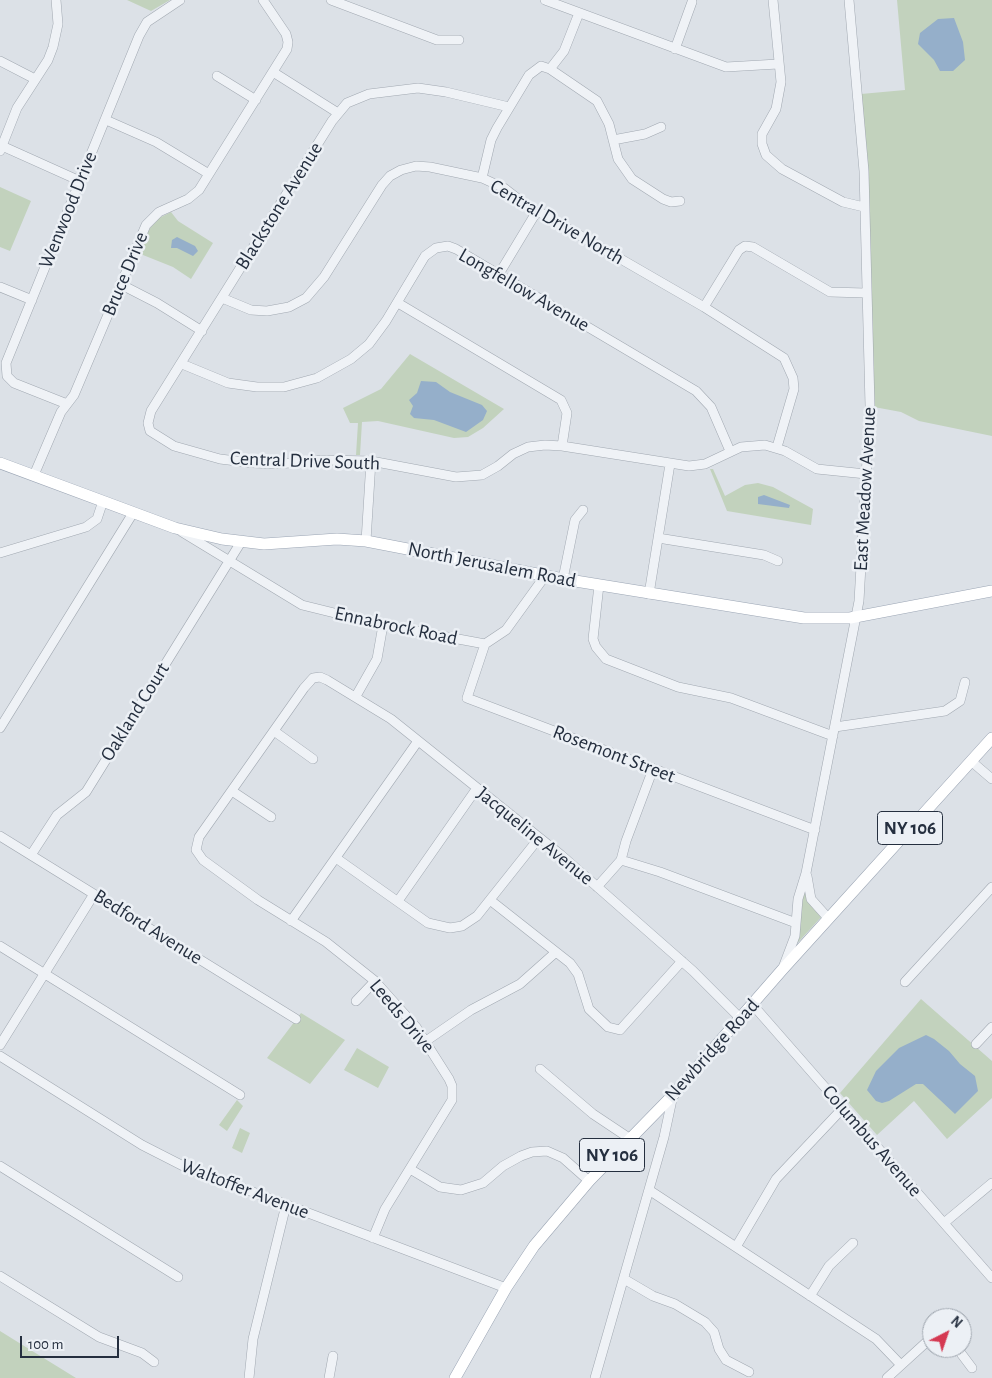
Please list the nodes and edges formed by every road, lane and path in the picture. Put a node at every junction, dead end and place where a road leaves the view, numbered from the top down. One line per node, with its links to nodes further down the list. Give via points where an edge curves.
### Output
1 (56, 0): 17 (street, via 57,34 48,60)
2 (180, 0): 21 (street, Wenwood Drive, via 147,22)
3 (263, 0): 15 (street, Bruce Drive, via 288,42)
4 (331, 0): 10 (street, via 437,40)
5 (545, 0): 9 (street)
6 (773, 0): 13 (street)
7 (849, 0): 29 (street, East Meadow Avenue, via 861,126)
8 (692, 2): 11 (street)
9 (578, 13): 11 (street); 14 (street, via 564,51)
10 (459, 40)
11 (674, 49): 13 (street, via 726,67)
12 (0, 61): 17 (street)
13 (778, 64): 29 (street, via 779,99 762,134 766,155 782,169 843,202)
14 (550, 69): 19 (street, via 536,68); 23 (street, via 597,101)
15 (273, 72): 18 (street, Bruce Drive); 20 (street)
16 (217, 76): 18 (street)
17 (36, 79): 24 (street, via 17,108)
18 (256, 100): 25 (street, Bruce Drive)
19 (509, 107): 20 (street, Blackstone Avenue, via 418,88 364,95 347,103); 26 (street, via 491,140)
20 (338, 113): 35 (street, Blackstone Avenue)
21 (106, 120): 25 (street, via 156,142); 27 (street, Wenwood Drive)
22 (661, 127): 23 (street, via 645,134)
23 (613, 140): 28 (street, via 621,166 632,179 663,199)
24 (1, 147): 27 (street)
25 (209, 174): 32 (street, Bruce Drive, via 194,195 159,212 146,225)
26 (482, 178): 30 (street, Central Drive North, via 504,188); 35 (street, Central Drive North, via 430,167 401,170 382,185 324,278 306,298 289,307 267,311 251,310)
27 (80, 181): 36 (street, Wenwood Drive)
28 (680, 201)
29 (864, 207): 34 (street, East Meadow Avenue)
30 (537, 211): 31 (street); 38 (street, Central Drive North)
31 (499, 274): 37 (street, Longfellow Avenue, via 456,249 441,246 425,256); 45 (street, Longfellow Avenue, via 696,391 711,407)
32 (120, 284): 39 (street); 41 (street, Bruce Drive, via 74,395)
33 (0, 287): 36 (street)
34 (865, 294): 38 (street, via 830,292 756,249 745,246 739,250); 49 (street, East Meadow Avenue, via 870,406)
35 (222, 298): 39 (street, Blackstone Avenue)
36 (32, 300): 41 (street, Wenwood Drive, via 6,363 7,376 14,383)
37 (398, 303): 40 (street, Longfellow Avenue, via 379,332 351,359 332,371 299,384 271,388 241,386); 43 (street, via 561,400 567,413)
38 (704, 307): 44 (street, Central Drive North, via 777,352 790,366 794,390)
39 (202, 331): 40 (street, Blackstone Avenue)
40 (182, 364): 42 (street, Blackstone Avenue, via 149,418 150,431)
41 (66, 404): 50 (street, Bruce Drive)
42 (174, 446): 46 (street, Central Drive South, via 220,459 253,463)
43 (562, 446): 46 (street, Central Drive South, via 528,447 490,472 471,477); 48 (street, Central Drive South)
44 (777, 447): 45 (street, Central Drive South, via 756,445); 49 (street, Central Drive South, via 817,469)
45 (730, 451): 48 (street, Central Drive South, via 700,465)
46 (371, 461): 56 (street)
47 (0, 463): 50 (main road, North Jerusalem Road)
48 (670, 464): 55 (street)
49 (866, 474): 66 (street, East Meadow Avenue)
50 (34, 475): 51 (main road, North Jerusalem Road)
51 (103, 501): 53 (main road, North Jerusalem Road); 58 (street, via 97,519 86,527)
52 (583, 510): 62 (street, via 575,520)
53 (133, 513): 54 (main road, North Jerusalem Road); 71 (street)
54 (175, 528): 57 (main road, North Jerusalem Road); 59 (street, Ennabrock Road)
55 (658, 538): 60 (street); 65 (street)
56 (366, 541): 57 (main road, North Jerusalem Road); 61 (main road, North Jerusalem Road)
57 (241, 542): 59 (street)
58 (0, 553)
59 (230, 560): 67 (street, Ennabrock Road, via 302,605); 86 (street, Oakland Court, via 86,792 57,814)
60 (778, 561)
61 (545, 576): 62 (main road, North Jerusalem Road); 68 (street, Ennabrock Road, via 506,630)
62 (563, 580): 63 (main road, North Jerusalem Road)
63 (599, 585): 65 (main road, North Jerusalem Road); 73 (street, via 593,639 606,659 678,687 731,698)
64 (992, 591): 66 (main road, North Jerusalem Road)
65 (649, 594): 66 (main road, North Jerusalem Road, via 804,618)
66 (857, 616): 73 (street, East Meadow Avenue)
67 (383, 625): 68 (street, Ennabrock Road); 70 (street, via 377,659)
68 (485, 644): 78 (street, Rosemont Street, via 467,698)
69 (965, 682): 73 (street, via 960,701 945,711)
70 (356, 696): 72 (street, Jacqueline Avenue, via 320,677 313,678); 75 (street, Jacqueline Avenue)
71 (0, 728)
72 (274, 731): 76 (street); 81 (street)
73 (834, 731): 83 (street, East Meadow Avenue)
74 (992, 738): 77 (main road, Newbridge Road / NY 106)
75 (418, 741): 80 (street, Jacqueline Avenue); 87 (street)
76 (313, 759)
77 (971, 761): 79 (street); 95 (main road, Newbridge Road / NY 106)
78 (653, 769): 83 (street, Rosemont Street); 88 (street)
79 (992, 780)
80 (477, 788): 85 (street, Jacqueline Avenue); 94 (street)
81 (232, 791): 82 (street); 96 (street, Leeds Drive, via 200,836 196,850 258,900)
82 (271, 817)
83 (815, 830): 89 (street, East Meadow Avenue)
84 (0, 836): 86 (street, Bedford Avenue)
85 (539, 838): 90 (street, Jacqueline Avenue); 93 (street)
86 (32, 855): 92 (street, Bedford Avenue)
87 (336, 858): 94 (street); 96 (street)
88 (621, 860): 90 (street); 97 (street)
89 (806, 873): 95 (street, via 812,899); 97 (street, East Meadow Avenue, via 798,899)
90 (597, 887): 100 (street, Jacqueline Avenue)
91 (992, 887): 104 (street)
92 (94, 894): 102 (street); 108 (street, Bedford Avenue)
93 (490, 900): 94 (street, via 472,920 450,928 428,923); 99 (street)
94 (398, 901)
95 (828, 918): 101 (main road, Newbridge Road / NY 106)
96 (291, 921): 103 (street, Leeds Drive, via 340,952)
97 (796, 923): 101 (street, East Meadow Avenue, via 793,944)
98 (0, 946): 102 (street)
99 (556, 952): 100 (street, via 578,974 593,1014 608,1027 620,1030); 110 (street, via 520,984 471,1010)
100 (682, 961): 107 (street, Jacqueline Avenue)
101 (782, 970): 106 (main road, Newbridge Road / NY 106)
102 (44, 974): 112 (street); 115 (street)
103 (375, 981): 105 (street); 110 (street, Leeds Drive)
104 (904, 982)
105 (356, 1001)
106 (752, 1004): 107 (main road, Newbridge Road / NY 106); 117 (street, Columbus Avenue)
107 (740, 1018): 116 (main road, Newbridge Road / NY 106)
108 (296, 1019)
109 (992, 1027): 111 (street)
110 (426, 1041): 120 (street, Leeds Drive, via 449,1078 453,1096)
111 (976, 1044)
112 (0, 1045)
113 (0, 1056): 124 (street, Waltoffer Avenue, via 181,1166)
114 (540, 1070): 118 (street, via 592,1114)
115 (240, 1095)
116 (673, 1095): 118 (main road, Newbridge Road / NY 106); 123 (street)
117 (843, 1108): 125 (street, Columbus Avenue); 128 (street, via 776,1180)
118 (629, 1138): 121 (main road, Newbridge Road / NY 106)
119 (0, 1166): 130 (street)
120 (410, 1169): 121 (street, via 440,1187 462,1190 483,1183 521,1156 547,1152 562,1158); 126 (street, Leeds Drive, via 385,1209)
121 (589, 1181): 133 (main road, Newbridge Road / NY 106, via 534,1246)
122 (992, 1182): 125 (street)
123 (648, 1190): 128 (street); 132 (street)
124 (286, 1205): 126 (street, Waltoffer Avenue); 142 (street, via 253,1339)
125 (944, 1223): 131 (street, Columbus Avenue)
126 (373, 1238): 133 (street, Waltoffer Avenue)
127 (854, 1243): 134 (street, via 830,1266)
128 (736, 1247): 134 (street)
129 (0, 1276): 138 (street, via 99,1337 142,1353)
130 (178, 1277)
131 (992, 1278)
132 (624, 1279): 141 (street, via 705,1322 714,1332 726,1360); 145 (street)
133 (506, 1288): 144 (main road, Newbridge Road / NY 106)
134 (810, 1296): 139 (street, via 876,1339)
135 (922, 1346): 139 (street)
136 (332, 1356): 143 (street)
137 (964, 1358): 140 (street)
138 (154, 1362)
139 (901, 1365): 146 (street)
140 (972, 1368)
141 (749, 1372)
142 (249, 1378)
143 (329, 1378)
144 (455, 1378)
145 (595, 1378)
146 (888, 1378)

